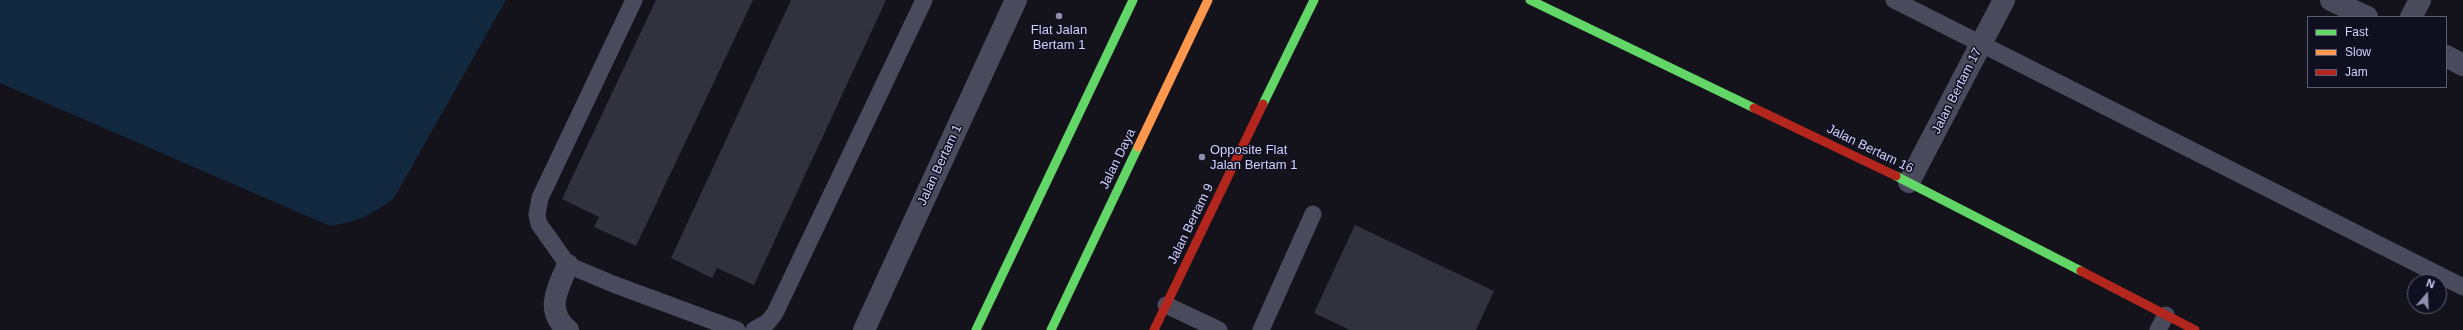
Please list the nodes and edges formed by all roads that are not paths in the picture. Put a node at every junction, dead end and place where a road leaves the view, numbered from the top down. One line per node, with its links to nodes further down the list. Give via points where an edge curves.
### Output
1 (634, 0): 19 (lane, via 537,206 539,224)
2 (924, 0): 25 (lane, via 775,313 768,322)
3 (1016, 0): 26 (street, Jalan Bertam 1)
4 (1133, 0): 27 (street)
5 (1208, 0): 28 (street, Jalan Daya)
6 (1314, 0): 21 (street, Jalan Bertam 9)
7 (1530, 0): 17 (street, Jalan Bertam 16)
8 (1894, 0): 14 (lane)
9 (2004, 0): 14 (street, Jalan Bertam 17)
10 (2331, 0): 12 (street)
11 (2420, 0): 13 (street)
12 (2365, 16)
13 (2412, 16)
14 (1981, 44): 17 (street, Jalan Bertam 17); 20 (lane)
15 (2447, 57): 16 (street)
16 (2463, 65)
17 (1909, 182): 22 (street, Jalan Bertam 16)
18 (1313, 214): 31 (lane)
19 (568, 265): 23 (street, via 556,290 554,303 556,315); 24 (lane)
20 (2463, 287)
21 (1166, 305): 29 (street, Jalan Bertam 9); 30 (lane)
22 (2166, 315): 32 (lane); 33 (street, Jalan Bertam 16)
23 (568, 330)
24 (737, 330)
25 (754, 330)
26 (864, 330)
27 (976, 330)
28 (1051, 330)
29 (1154, 330)
30 (1219, 330)
31 (1261, 330)
32 (2158, 330)
33 (2195, 330)

